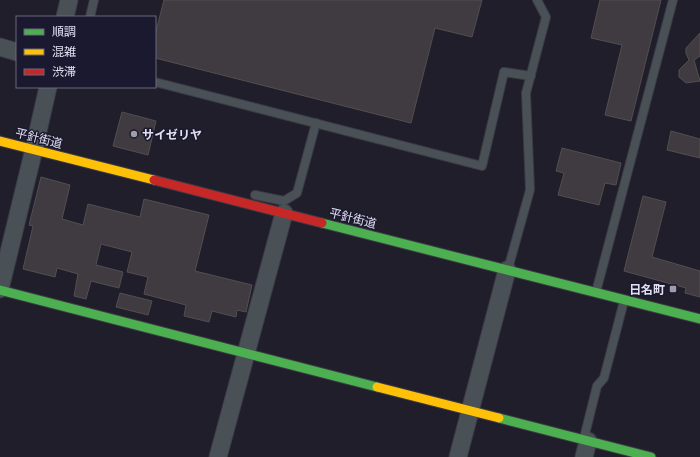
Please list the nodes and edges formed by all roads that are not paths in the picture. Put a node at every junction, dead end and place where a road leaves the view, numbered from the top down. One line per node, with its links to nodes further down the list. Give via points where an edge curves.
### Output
1 (69, 0): 5 (street)
2 (94, 0): 6 (lane)
3 (537, 0): 9 (lane, via 546,17)
4 (673, 0): 20 (lane)
5 (65, 16)
6 (90, 16)
7 (0, 47): 8 (street)
8 (16, 52)
9 (531, 76): 12 (lane, via 504,72 482,166); 18 (lane, via 526,93 530,190)
10 (156, 82): 12 (lane)
11 (48, 88): 14 (street)
12 (316, 123): 15 (lane, via 297,193 284,200 246,194)
13 (0, 141): 14 (main road, 平針街道)
14 (34, 150): 15 (main road, 平針街道); 17 (street)
15 (220, 197): 16 (main road, 平針街道)
16 (284, 213): 18 (main road, 平針街道); 23 (street)
17 (6, 233): 19 (street)
18 (507, 270): 20 (main road, 平針街道); 24 (street)
19 (0, 289): 23 (main road)
20 (595, 292): 21 (main road, 平針街道)
21 (624, 300): 22 (main road, 平針街道); 25 (lane, via 604,378 597,386)
22 (700, 319)
23 (246, 353): 24 (main road); 26 (street)
24 (470, 411): 25 (main road); 27 (street)
25 (585, 446): 28 (main road)
26 (218, 457)
27 (458, 457)
28 (651, 457)

